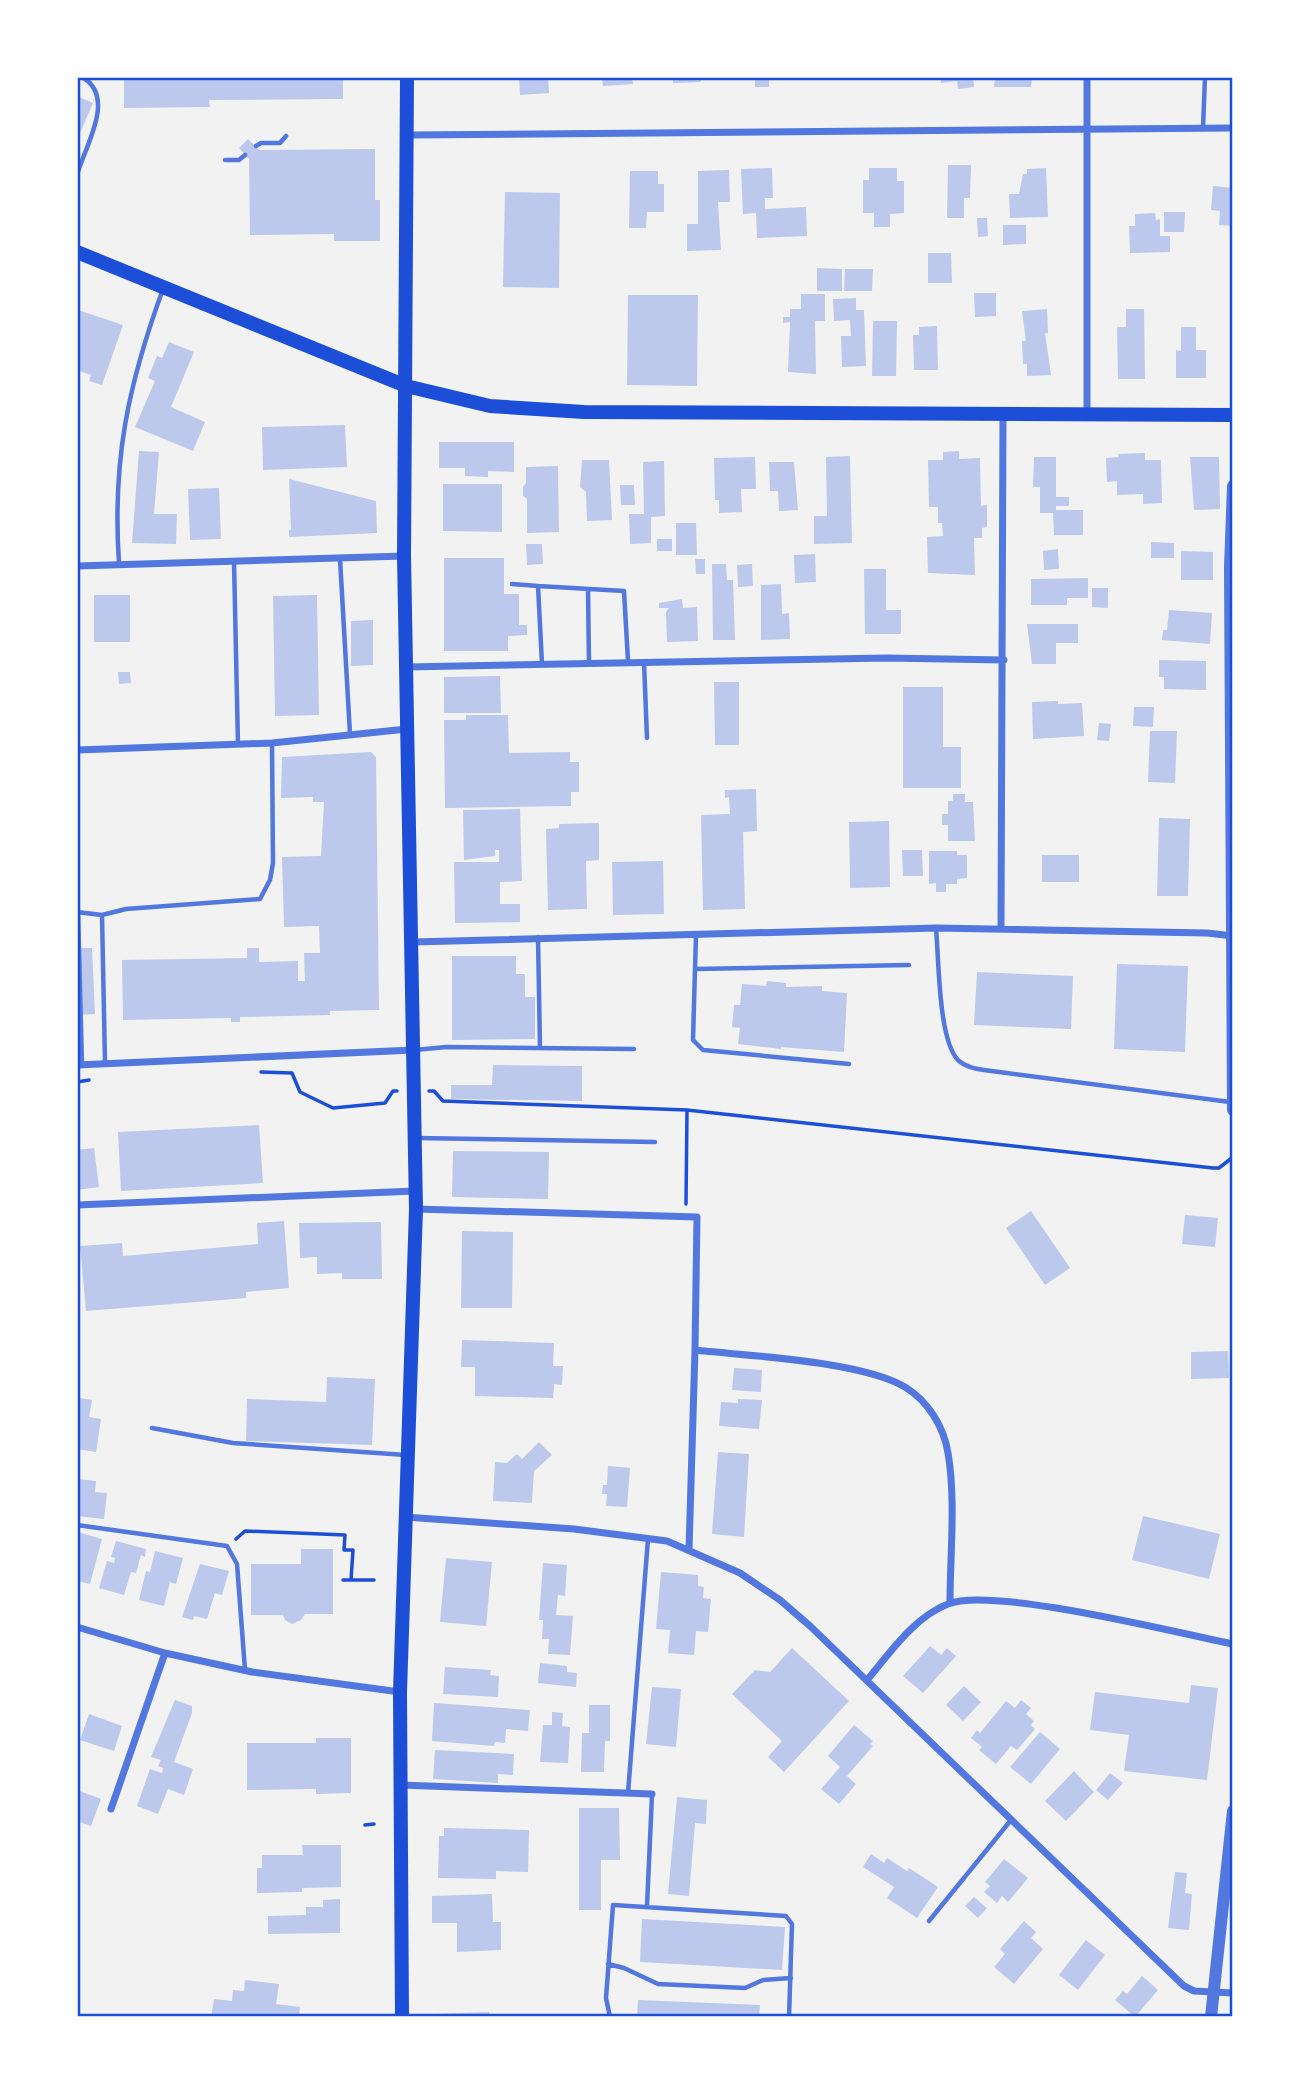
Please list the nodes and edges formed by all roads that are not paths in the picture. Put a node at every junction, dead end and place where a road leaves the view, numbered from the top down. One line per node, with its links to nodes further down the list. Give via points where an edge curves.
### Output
1 (82, 77): 13 (lane, via 94,87 99,109)
2 (407, 77): 8 (main road)
3 (1087, 77): 5 (street)
4 (1205, 77): 6 (lane)
5 (1088, 128): 6 (street); 8 (street); 18 (street)
6 (1203, 128): 7 (street)
7 (1233, 128)
8 (408, 135): 16 (main road)
9 (285, 136): 10 (lane, via 280,143)
10 (256, 146)
11 (245, 155): 12 (lane)
12 (225, 160)
13 (77, 175)
14 (77, 252): 15 (main road)
15 (163, 289): 16 (main road); 24 (lane, via 131,384 122,430)
16 (406, 386): 17 (main road, via 490,406 584,412); 21 (main road)
17 (1003, 414): 18 (main road); 29 (street)
18 (1087, 414): 19 (main road)
19 (1233, 415)
20 (1233, 486): 46 (street)
21 (404, 556): 22 (street); 34 (main road)
22 (341, 558): 23 (street); 36 (lane)
23 (233, 560): 24 (street); 39 (lane)
24 (119, 563): 25 (street)
25 (77, 566)
26 (512, 584): 27 (lane)
27 (538, 586): 28 (lane); 33 (lane)
28 (588, 589): 30 (lane, via 624,591); 32 (lane)
29 (1003, 660): 31 (street); 44 (street)
30 (628, 661): 31 (street); 32 (street)
31 (644, 661): 37 (lane)
32 (589, 662): 33 (street)
33 (542, 664): 34 (street)
34 (407, 667): 35 (main road)
35 (408, 729): 36 (street); 48 (main road)
36 (350, 734): 38 (street)
37 (647, 738)
38 (272, 743): 39 (street); 42 (lane, via 273,863 260,899 126,909)
39 (238, 745): 40 (street)
40 (77, 750)
41 (77, 912): 42 (lane); 55 (lane)
42 (102, 915): 54 (lane)
43 (936, 928): 44 (street); 45 (street); 57 (lane, via 946,1032 959,1061 985,1070)
44 (1001, 928): 46 (street)
45 (696, 935): 47 (street); 50 (lane)
46 (1232, 936): 57 (street)
47 (538, 937): 48 (street); 51 (lane)
48 (413, 942): 53 (main road)
49 (909, 965): 50 (lane)
50 (695, 969): 56 (lane, via 693,1040 703,1050)
51 (540, 1048): 52 (lane); 53 (lane)
52 (634, 1049)
53 (414, 1050): 54 (street); 59 (main road)
54 (105, 1062): 55 (street)
55 (80, 1064)
56 (849, 1064)
57 (1233, 1102): 58 (street)
58 (1233, 1110)
59 (415, 1138): 60 (lane); 61 (main road)
60 (655, 1142)
61 (415, 1191): 62 (street); 63 (main road)
62 (77, 1205)
63 (416, 1209): 64 (street, via 697,1217); 66 (main road)
64 (695, 1350): 70 (street); 71 (street, via 865,1372 906,1388 919,1399 942,1430 948,1452)
65 (152, 1428): 66 (lane, via 233,1443)
66 (407, 1455): 67 (main road)
67 (405, 1517): 69 (street); 77 (main road)
68 (77, 1525): 75 (lane, via 227,1546 237,1564)
69 (648, 1538): 70 (street); 79 (lane)
70 (689, 1549): 76 (street, via 740,1573 780,1600)
71 (950, 1603): 73 (street, via 970,1599 1018,1603); 76 (street, via 916,1626)
72 (77, 1627): 74 (street)
73 (1233, 1644)
74 (166, 1653): 75 (street); 81 (street)
75 (245, 1670): 77 (street)
76 (867, 1680): 83 (street)
77 (400, 1692): 78 (main road)
78 (400, 1785): 79 (street); 90 (main road)
79 (628, 1793): 80 (street)
80 (652, 1794): 84 (lane)
81 (111, 1809)
82 (1233, 1811): 88 (street)
83 (1012, 1820): 85 (lane); 88 (street, via 1184,1986)
84 (647, 1906): 86 (lane, via 613,1905); 87 (lane, via 786,1916 792,1924)
85 (929, 1921)
86 (608, 1964): 87 (lane, via 658,1984 745,1988 763,1980); 91 (lane)
87 (791, 1978): 92 (lane)
88 (1213, 1992): 89 (street); 93 (street)
89 (1233, 1993)
90 (402, 2017)
91 (610, 2017)
92 (789, 2017)
93 (1210, 2017)

